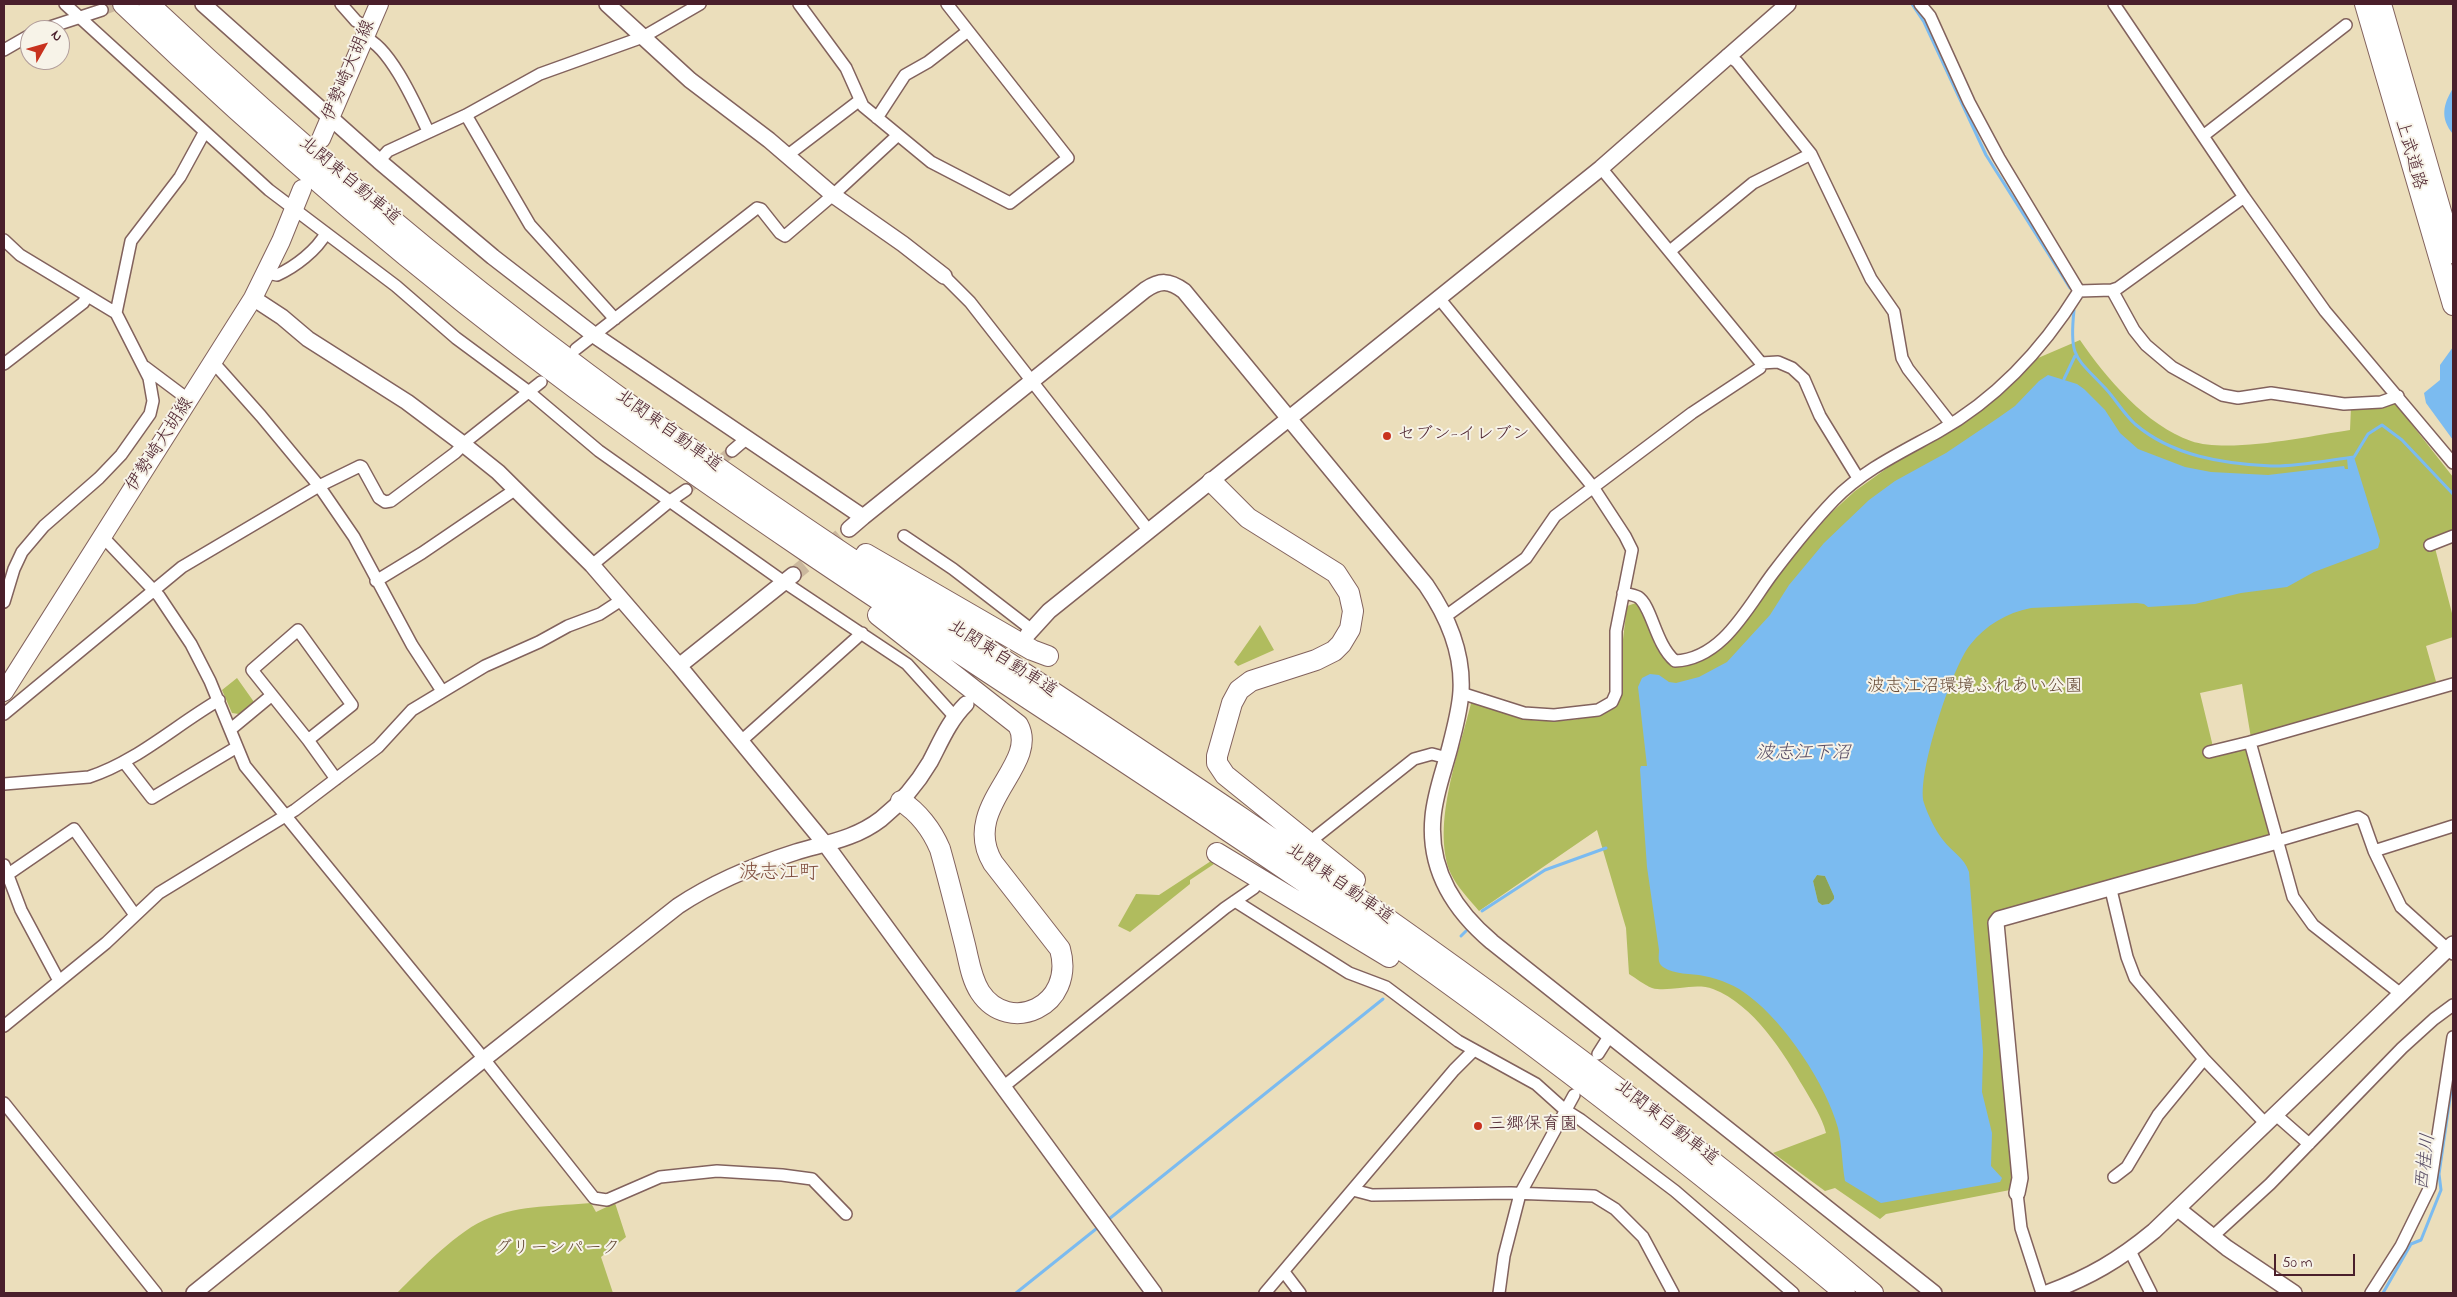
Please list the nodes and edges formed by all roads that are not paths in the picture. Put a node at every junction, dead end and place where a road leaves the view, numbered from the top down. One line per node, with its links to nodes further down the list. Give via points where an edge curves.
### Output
1 (65, 4): 17 (street)
2 (123, 4): 83 (highway, 北関東自動車道, via 296,163 485,319 575,388)
3 (149, 4): 71 (highway, 北関東自動車道, via 402,228 504,310)
4 (203, 4): 28 (street)
5 (341, 4): 21 (street)
6 (379, 4): 21 (main road, 伊勢崎大胡線)
7 (607, 4): 22 (street)
8 (700, 4): 22 (street)
9 (799, 4): 26 (street, via 846,68)
10 (947, 4): 20 (street)
11 (1788, 4): 25 (street)
12 (1920, 4): 50 (street, via 1930,16 1969,102 1999,158)
13 (2114, 4): 33 (street)
14 (2365, 4): 46 (highway, 上武道路)
15 (2380, 4): 46 (highway, 上武道路)
16 (102, 10): 17 (street)
17 (80, 18): 18 (street); 31 (street)
18 (70, 21)
19 (2346, 25): 33 (street)
20 (968, 31): 29 (street, via 928,62 905,75); 32 (street, via 1068,158 1010,203 931,162)
21 (368, 34): 28 (main road, 伊勢崎大胡線); 30 (street, via 411,94)
22 (643, 37): 27 (street, via 540,74); 36 (street, via 690,80)
23 (20, 41): 24 (street)
24 (4, 50)
25 (1727, 56): 35 (street, via 1737,62); 38 (street)
26 (860, 100): 29 (street); 36 (street)
27 (466, 115): 30 (street); 56 (street, via 530,225)
28 (331, 116): 34 (main road, 伊勢崎大胡線); 37 (street)
29 (877, 118): 32 (street)
30 (428, 131): 37 (street, via 388,150)
31 (204, 133): 42 (street); 55 (street, via 180,177 131,241)
32 (898, 134): 40 (street)
33 (2203, 136): 41 (street)
34 (321, 139)
35 (1811, 154): 45 (street, via 1753,183); 69 (street, via 1871,279 1894,312 1902,358)
36 (788, 155): 40 (street)
37 (379, 161): 57 (street, via 493,257)
38 (1601, 168): 45 (street); 52 (street)
39 (302, 189): 42 (main road, 伊勢崎大胡線)
40 (833, 196): 48 (street); 56 (street, via 785,236 757,208)
41 (2244, 197): 49 (street); 66 (street, via 2325,311)
42 (294, 210): 43 (street); 47 (main road, 伊勢崎大胡線)
43 (326, 233): 47 (street, via 315,248 291,267 277,275); 65 (street, via 396,286 490,365)
44 (4, 240): 51 (street, via 20,255)
45 (1670, 251): 60 (street)
46 (2446, 255): 54 (highway, 上武道路)
47 (266, 272): 53 (main road, 伊勢崎大胡線)
48 (944, 276): 64 (street, via 970,302)
49 (2112, 290): 50 (street); 66 (street, via 2146,345 2172,367 2222,395 2238,398 2271,393 2344,404 2382,402)
50 (2079, 291): 69 (street, via 2057,326 2020,370)
51 (87, 297): 55 (street); 61 (street)
52 (1438, 297): 68 (street); 78 (street)
53 (253, 298): 59 (main road, 伊勢崎大胡線); 72 (street, via 308,339 407,402)
54 (2453, 305)
55 (116, 313): 62 (street)
56 (616, 319): 57 (street)
57 (594, 334): 58 (street); 70 (street)
58 (576, 350)
59 (213, 362): 67 (main road, 伊勢崎大胡線); 77 (street)
60 (1761, 363): 75 (street, via 1778,362 1792,368 1804,379 1820,416); 78 (street, via 1760,368 1692,413)
61 (4, 364)
62 (142, 364): 67 (street); 96 (street, via 152,388 150,414 114,462 44,526 22,552)
63 (541, 382): 65 (street)
64 (1032, 382): 68 (street, via 1145,290 1159,282 1168,282 1184,291 1193,301); 82 (street); 85 (street)
65 (529, 392): 72 (street); 81 (street, via 583,439)
66 (2398, 396): 74 (street)
67 (189, 400): 86 (main road, 伊勢崎大胡線)
68 (1288, 419): 76 (street); 97 (street, via 1426,585)
69 (1951, 424): 75 (street)
70 (746, 439): 73 (street); 82 (street)
71 (680, 442): 100 (highway, via 943,600); 138 (highway, 北関東自動車道, via 838,551 1237,814)
72 (463, 444): 77 (street, via 388,502 379,498 362,466); 79 (street)
73 (732, 451)
74 (2453, 462)
75 (1858, 478): 94 (street, via 1797,543 1731,630 1703,654 1687,661 1676,661 1659,641 1646,604 1638,597)
76 (1212, 482): 85 (street); 102 (highway, via 1242,522 1326,574 1338,586 1345,602 1343,626 1329,646); 138 (highway, via 1248,518 1336,572 1349,593 1353,611 1350,629 1334,651 1251,681 1239,690 1218,750 1220,769)
77 (319, 486): 92 (street, via 354,537); 93 (street, via 182,567)
78 (1593, 487): 94 (street, via 1632,550); 97 (street, via 1555,516 1526,558)
79 (516, 489): 90 (street); 92 (street)
80 (686, 490): 81 (street)
81 (670, 501): 90 (street); 91 (street)
82 (863, 517): 84 (street)
83 (768, 525): 123 (highway, via 849,593 1018,724 1022,745 989,811 983,835 993,863 1060,949 1063,978 1045,1003 1026,1012 1008,1011 998,1008 981,994 972,973 940,849 912,808); 148 (highway, 北関東自動車道, via 1315,889)
84 (849, 529)
85 (1149, 531): 98 (street, via 1049,611)
86 (102, 536): 93 (street); 103 (main road, 伊勢崎大胡線)
87 (904, 536): 98 (street, via 946,564)
88 (2453, 536): 89 (street)
89 (2430, 545)
90 (592, 565): 95 (street)
91 (788, 578): 99 (street); 101 (street)
92 (376, 581): 105 (street, via 412,646)
93 (153, 590): 108 (street, via 191,644); 110 (street)
94 (1623, 593): 106 (street, via 1616,631 1616,693 1607,706 1577,714 1524,713)
95 (623, 600): 101 (street); 105 (street, via 600,614 485,666)
96 (4, 602)
97 (1446, 616): 106 (street, via 1455,642)
98 (1030, 632)
99 (862, 634): 111 (street, via 907,664); 114 (street)
100 (1048, 656)
101 (679, 666): 114 (street)
102 (1240, 677)
103 (7, 680)
104 (2453, 684): 115 (street)
105 (442, 691): 120 (street, via 407,714 378,747)
106 (1461, 693): 118 (street)
107 (272, 695): 112 (street); 113 (street); 113 (street, via 252,670 298,630 352,705)
108 (219, 700): 112 (street); 119 (street)
109 (966, 704): 111 (street)
110 (4, 714)
111 (954, 716): 123 (street, via 925,770)
112 (231, 729): 116 (street)
113 (308, 740): 120 (street)
114 (740, 742): 128 (street)
115 (2250, 742): 117 (street); 127 (street)
116 (237, 747): 119 (street, via 152,798); 124 (street, via 245,766)
117 (2209, 752)
118 (1447, 758): 126 (street, via 1432,754 1414,759); 142 (street, via 1432,830 1438,868 1452,899 1467,920)
119 (124, 762): 121 (street, via 89,778)
120 (336, 779): 124 (street)
121 (4, 784)
122 (1008, 797): 123 (highway, via 997,809 991,824 994,850 1060,937 1071,965 1068,985 1057,1002 1039,1015 1018,1020 989,1011 971,989 934,854)
123 (902, 800): 128 (street, via 866,829)
124 (286, 814): 135 (street, via 158,893); 146 (street)
125 (2453, 826): 129 (street)
126 (1317, 836)
127 (2277, 842): 129 (street, via 2358,817 2363,820); 133 (street); 139 (street, via 2293,896 2313,925)
128 (826, 845): 146 (street, via 764,863 690,898); 149 (street)
129 (2374, 851): 136 (street, via 2401,907)
130 (1217, 853): 148 (highway, via 1307,906)
131 (5, 870): 135 (street, via 74,828); 137 (street, via 21,910)
132 (1254, 888): 134 (street)
133 (2111, 890): 147 (street, via 2135,978); 157 (street, via 2000,919 1996,923 2020,1178)
134 (1235, 901): 144 (street, via 1349,973 1386,987); 149 (street)
135 (135, 915): 137 (street)
136 (2451, 949): 139 (street)
137 (59, 981): 141 (street)
138 (1480, 983): 173 (highway, 北関東自動車道, via 1682,1136)
139 (2401, 994): 153 (street)
140 (2453, 1005): 154 (street, via 2402,1048)
141 (4, 1026)
142 (1610, 1035): 145 (street); 174 (street)
143 (2453, 1037): 179 (street, via 2430,1187 2402,1246)
144 (1474, 1050): 152 (street, via 1536,1084); 156 (street)
145 (1598, 1054)
146 (484, 1059): 160 (street, via 594,1198 607,1200 660,1177 717,1171 773,1174 812,1179); 165 (street)
147 (2204, 1059): 153 (street); 155 (street, via 2158,1115 2127,1168)
148 (1566, 1070): 172 (highway, 北関東自動車道)
149 (1003, 1087): 166 (street)
150 (1574, 1095): 152 (street)
151 (4, 1103): 164 (street)
152 (1565, 1110): 158 (street); 171 (street, via 1675,1191)
153 (2271, 1120): 154 (street); 159 (street)
154 (2309, 1144): 161 (street)
155 (2114, 1177)
156 (1353, 1190): 158 (street, via 1372,1194); 163 (street)
157 (2017, 1193): 175 (street, via 2021,1228)
158 (1520, 1194): 169 (street, via 1504,1256); 170 (street, via 1585,1194 1608,1204 1647,1243)
159 (2178, 1209): 161 (street); 162 (street)
160 (846, 1214)
161 (2212, 1236): 178 (street)
162 (2130, 1251): 176 (street, via 2088,1277); 177 (street)
163 (1284, 1272): 167 (street); 168 (street)
164 (156, 1293)
165 (194, 1293)
166 (1154, 1293)
167 (1265, 1293)
168 (1300, 1293)
169 (1499, 1293)
170 (1673, 1293)
171 (1793, 1293)
172 (1845, 1293)
173 (1873, 1293)
174 (1934, 1293)
175 (2042, 1293)
176 (2047, 1293)
177 (2151, 1293)
178 (2294, 1293)
179 (2371, 1293)

